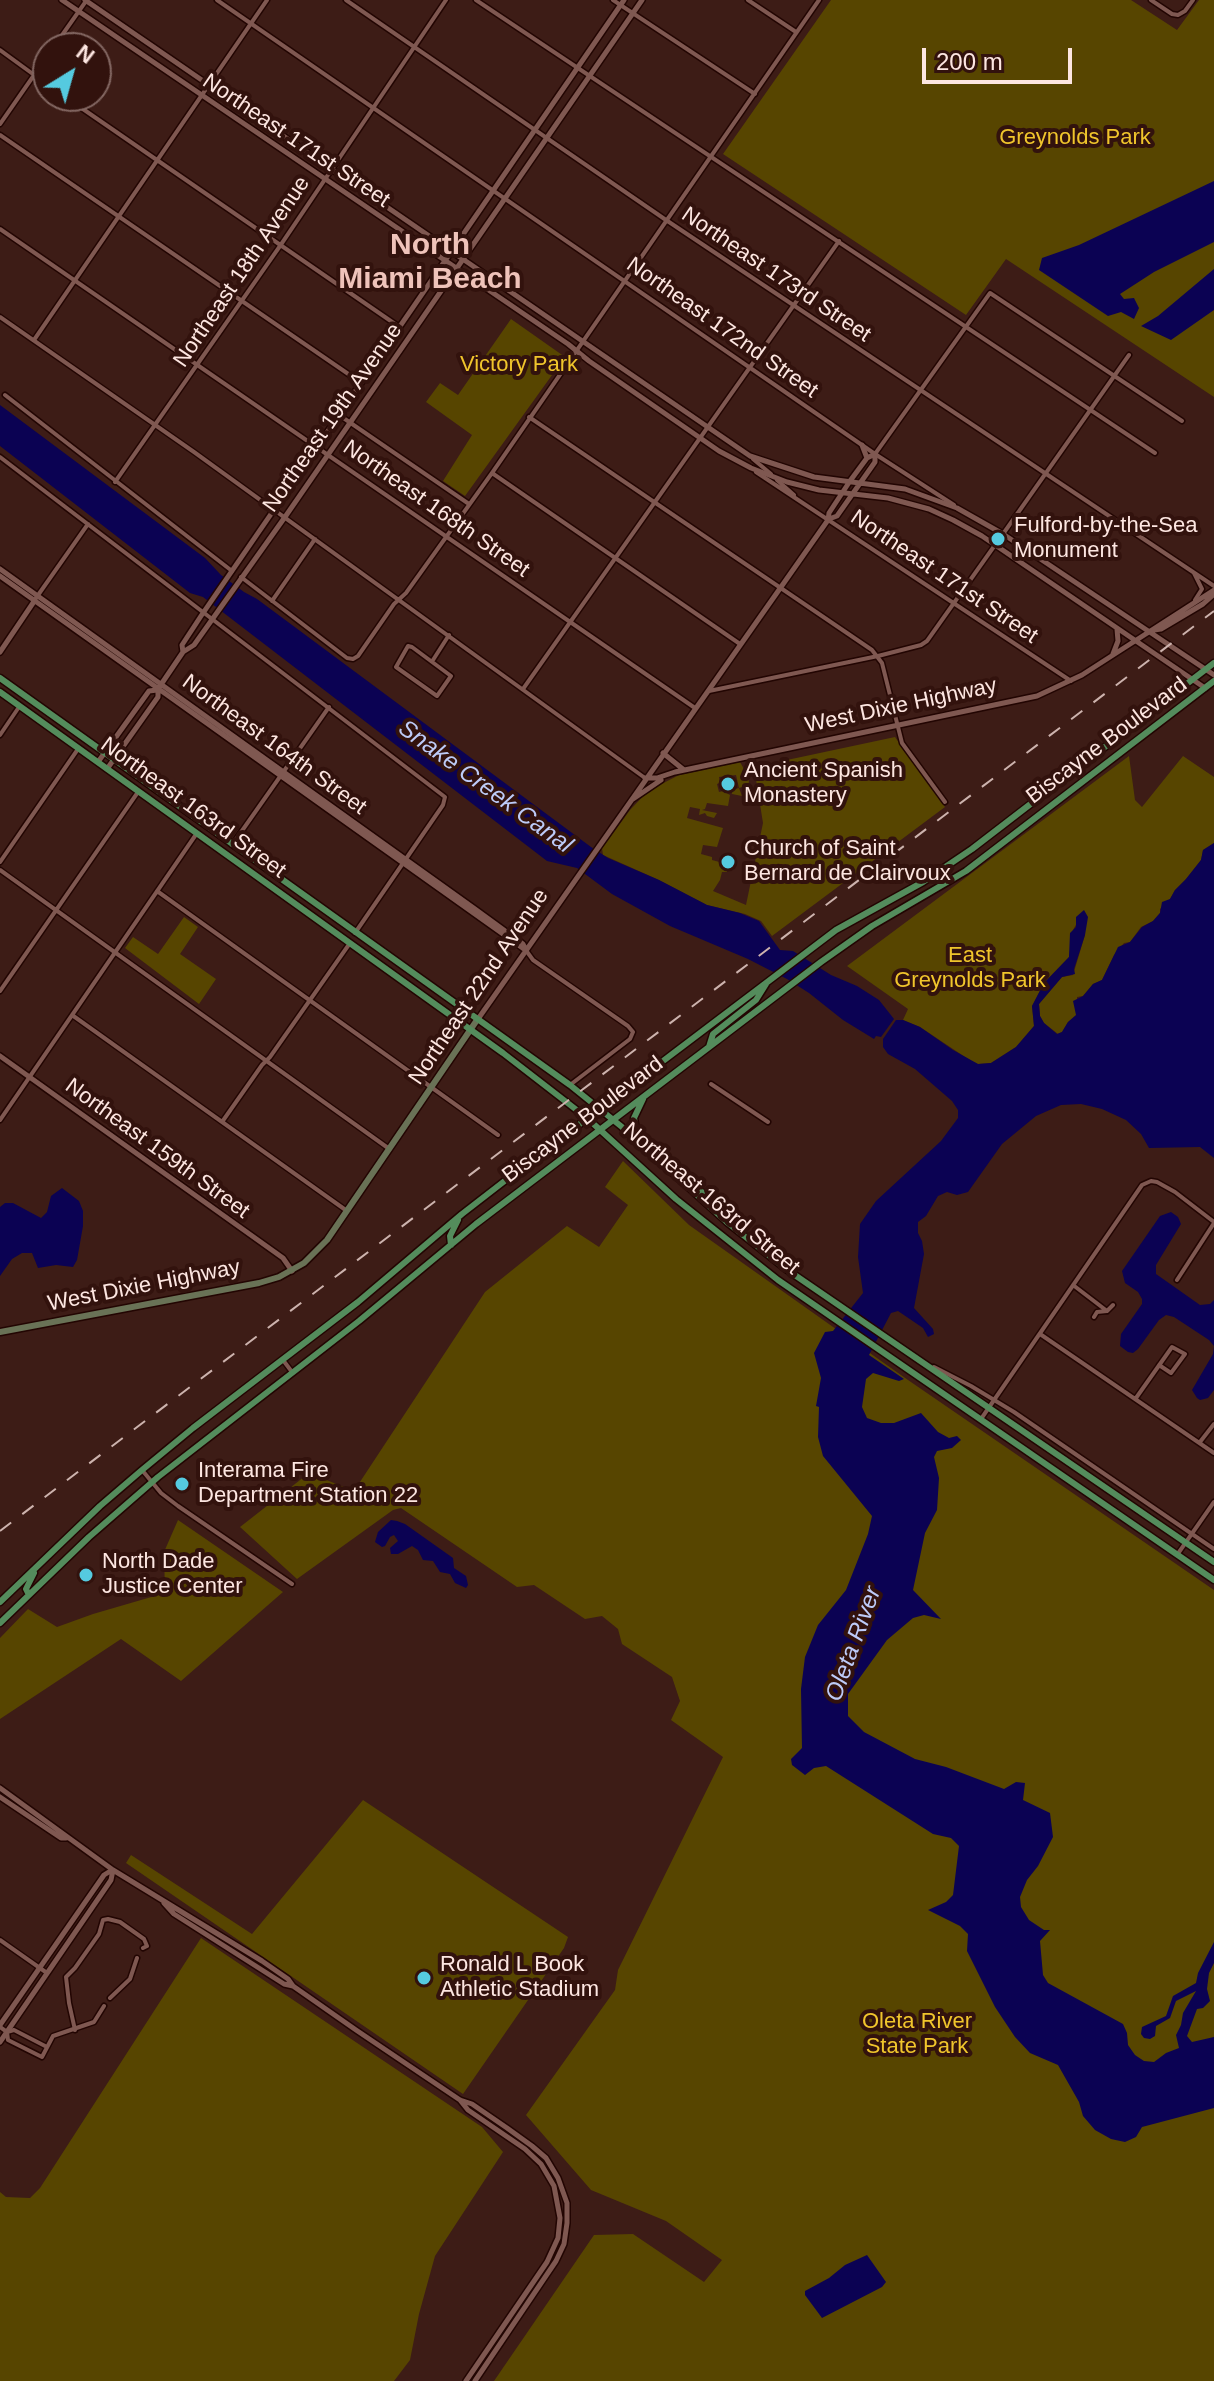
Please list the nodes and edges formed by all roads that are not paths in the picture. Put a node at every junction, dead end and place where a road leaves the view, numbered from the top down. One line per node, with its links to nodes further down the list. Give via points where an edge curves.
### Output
1 (62, 0): 15 (street, Northeast 171st Street)
2 (86, 0): 15 (street); 26 (street, Northeast 171st Street)
3 (217, 0): 17 (street, Northeast 172nd Street)
4 (267, 0): 17 (street)
5 (346, 0): 20 (street, Northeast 173rd Street)
6 (446, 0): 20 (street, Northeast 18th Avenue)
7 (476, 0): 22 (street)
8 (613, 0): 14 (street)
9 (642, 0): 16 (street, Northeast 19th Avenue)
10 (748, 0): 19 (street)
11 (819, 0): 19 (street)
12 (1151, 0): 13 (street, via 1172,14 1185,11)
13 (1193, 0)
14 (623, 3): 16 (street); 22 (street, Northeast 19th Avenue)
15 (79, 11): 18 (street); 28 (street, Northeast 171st Street)
16 (633, 13): 24 (street, Northeast 19th Avenue); 27 (street)
17 (251, 24): 26 (street); 29 (street, Northeast 172nd Street)
18 (64, 32)
19 (797, 32): 27 (street)
20 (414, 47): 29 (street, Northeast 18th Avenue); 32 (street, Northeast 173rd Street)
21 (0, 50): 23 (street)
22 (577, 68): 24 (street); 32 (street, Northeast 19th Avenue)
23 (32, 74)
24 (589, 76): 34 (street, Northeast 19th Avenue); 35 (street)
25 (32, 78): 31 (street)
26 (208, 85): 28 (street); 37 (street, Northeast 171st Street)
27 (755, 94): 35 (street)
28 (201, 96): 36 (street); 38 (street, Northeast 171st Street)
29 (373, 108): 37 (street, Northeast 18th Avenue); 40 (street, Northeast 172nd Street)
30 (87, 112): 36 (street)
31 (0, 124)
32 (534, 129): 34 (street, Northeast 173rd Street); 40 (street, Northeast 19th Avenue)
33 (0, 135): 43 (street)
34 (546, 138): 41 (street, Northeast 19th Avenue); 44 (street, Northeast 173rd Street)
35 (712, 156): 44 (street); 48 (street)
36 (157, 160): 43 (street); 49 (street)
37 (332, 169): 38 (street, Northeast 18th Avenue); 39 (street, Northeast 171st Street)
38 (325, 179): 42 (street, Northeast 171st Street); 49 (street, Northeast 18th Avenue)
39 (361, 190): 42 (street); 45 (street, Northeast 171st Street)
40 (493, 190): 41 (street, Northeast 172nd Street); 50 (street, Northeast 19th Avenue)
41 (504, 198): 51 (street, Northeast 19th Avenue); 56 (street, Northeast 172nd Street)
42 (355, 200): 47 (street, Northeast 171st Street)
43 (119, 216): 54 (street); 58 (street)
44 (666, 220): 56 (street); 59 (street, Northeast 173rd Street)
45 (410, 223): 47 (street); 50 (street, Northeast 171st Street)
46 (0, 229): 54 (street, Northeast 168th Street)
47 (404, 233): 52 (street, Northeast 171st Street)
48 (839, 241): 59 (street); 62 (street)
49 (280, 246): 58 (street, Northeast 18th Avenue); 61 (street)
50 (451, 251): 51 (street, Northeast 171st Street); 52 (street, Northeast 19th Avenue)
51 (462, 259): 53 (street, Northeast 19th Avenue); 64 (street, Northeast 171st Street)
52 (444, 261): 53 (street, Northeast 171st Street); 55 (street, Northeast 19th Avenue)
53 (456, 268): 57 (street, Northeast 19th Avenue); 66 (street, Northeast 171st Street)
54 (75, 279): 63 (street); 69 (street, Northeast 168th Street)
55 (431, 279): 57 (street); 61 (street, Northeast 19th Avenue)
56 (624, 281): 64 (street); 70 (street, Northeast 172nd Street)
57 (442, 287): 68 (street, Northeast 19th Avenue)
58 (241, 301): 69 (street, Northeast 18th Avenue); 72 (street)
59 (793, 306): 70 (street); 73 (street, Northeast 173rd Street)
60 (0, 317): 63 (street)
61 (398, 326): 65 (street, Northeast 19th Avenue)
62 (966, 327): 71 (street, Northeast 22nd Avenue, via 990,293); 73 (street, Northeast 22nd Avenue); 75 (street)
63 (34, 340): 80 (street)
64 (582, 342): 66 (street); 81 (street, Northeast 171st Street)
65 (381, 351): 68 (street); 72 (street, Northeast 19th Avenue)
66 (576, 351): 77 (street); 82 (street, Northeast 171st Street)
67 (1129, 355): 71 (street)
68 (393, 359): 79 (street, Northeast 19th Avenue)
69 (198, 364): 80 (street, Northeast 18th Avenue); 84 (street, Northeast 168th Street)
70 (749, 367): 81 (street); 83 (street, Northeast 172nd Street)
71 (1114, 376): 75 (street); 78 (street)
72 (360, 382): 76 (street, Northeast 19th Avenue)
73 (920, 390): 87 (street, Northeast 22nd Avenue); 93 (street, Northeast 173rd Street)
74 (5, 395): 97 (street)
75 (1090, 408): 85 (street); 93 (street)
76 (338, 414): 79 (street); 84 (street, Northeast 19th Avenue)
77 (529, 417): 92 (street); 103 (street)
78 (1182, 421)
79 (349, 423): 86 (street, Northeast 19th Avenue); 104 (street)
80 (156, 426): 97 (street, Northeast 18th Avenue); 106 (street)
81 (707, 428): 82 (street); 88 (street, Northeast 171st Street)
82 (700, 438): 91 (street, Northeast 171st Street); 103 (street)
83 (862, 445): 87 (street, Northeast 172nd Street); 90 (street)
84 (317, 446): 86 (street, Northeast 168th Street); 106 (street, Northeast 19th Avenue)
85 (1155, 453)
86 (328, 454): 107 (street, Northeast 19th Avenue); 111 (street, Northeast 168th Street)
87 (875, 454): 90 (street, Northeast 22nd Avenue); 98 (street, Northeast 22nd Avenue); 105 (street, Northeast 172nd Street)
88 (750, 456): 94 (street, Northeast 171st Street); 95 (street, Northeast 171st Street)
89 (0, 457): 109 (street)
90 (867, 458): 96 (street, Northeast 22nd Avenue)
91 (751, 468): 95 (street, Northeast 171st Street); 102 (street, Northeast 171st Street)
92 (492, 473): 104 (street); 114 (street)
93 (1045, 474): 110 (street); 117 (street, Northeast 173rd Street)
94 (814, 477): 96 (street, Northeast 171st Street); 99 (street)
95 (775, 478): 99 (street, Northeast 171st Street); 102 (street, Northeast 171st Street)
96 (850, 481): 98 (street, Northeast 171st Street); 100 (street, Northeast 22nd Avenue)
97 (115, 482): 116 (street)
98 (860, 482): 101 (street, Northeast 22nd Avenue); 105 (street, Northeast 171st Street, via 905,489)
99 (807, 487): 100 (street, Northeast 171st Street)
100 (842, 494): 101 (street, Northeast 171st Street); 108 (street, Northeast 22nd Avenue)
101 (851, 494): 108 (street, Northeast 22nd Avenue, via 837,516); 113 (street, Northeast 171st Street, via 929,509)
102 (799, 500): 108 (street, Northeast 171st Street)
103 (655, 503): 114 (street); 120 (street)
104 (469, 504): 111 (street)
105 (957, 508): 110 (street, Northeast 172nd Street)
106 (273, 509): 107 (street); 116 (street, Northeast 19th Avenue)
107 (285, 517): 112 (street); 119 (street, Northeast 19th Avenue)
108 (828, 520): 120 (street, Northeast 22nd Avenue); 125 (street, Northeast 171st Street)
109 (88, 524): 122 (street); 128 (street)
110 (1003, 534): 113 (street, via 1001,546); 127 (street, Northeast 172nd Street)
111 (446, 536): 123 (street); 132 (street, Northeast 168th Street)
112 (315, 539): 123 (street); 124 (street)
113 (995, 545): 125 (street); 130 (street)
114 (615, 558): 132 (street); 138 (street)
115 (0, 569): 122 (street, Northeast 164th Street)
116 (232, 571): 128 (street, Northeast 19th Avenue)
117 (1193, 571): 121 (street, Northeast 173rd Street); 126 (street, via 1202,589)
118 (0, 576): 122 (street, Northeast 164th Street)
119 (241, 577): 124 (street); 131 (street, Northeast 19th Avenue)
120 (779, 589): 138 (street, Northeast 22nd Avenue); 142 (street)
121 (1214, 590): 126 (street, West Dixie Highway); 135 (street, West Dixie Highway, via 1203,604)
122 (37, 598): 139 (street); 151 (street, Northeast 164th Street)
123 (399, 599): 124 (street, via 353,659); 136 (street)
124 (272, 601)
125 (954, 602): 142 (street, via 927,641); 149 (street, Northeast 171st Street)
126 (1193, 603): 135 (street, West Dixie Highway)
127 (1109, 605): 129 (street, Northeast 172nd Street); 130 (street, via 1109,613)
128 (203, 612): 131 (street); 140 (street, Northeast 19th Avenue, via 182,645)
129 (1122, 613): 133 (street, via 1113,615); 135 (street, Northeast 172nd Street)
130 (1100, 616): 133 (street)
131 (212, 619): 140 (street, Northeast 19th Avenue); 157 (street)
132 (572, 621): 153 (street); 158 (street, Northeast 168th Street)
133 (1110, 623): 134 (street)
134 (1116, 627): 137 (street); 141 (street)
135 (1149, 631): 137 (street, West Dixie Highway); 145 (street, Northeast 172nd Street)
136 (449, 635): 143 (street); 153 (street)
137 (1135, 640): 141 (street, West Dixie Highway); 148 (street)
138 (740, 644): 155 (street, Northeast 22nd Avenue)
139 (0, 652)
140 (183, 652): 151 (street, Northeast 19th Avenue)
141 (1112, 655): 149 (street, West Dixie Highway)
142 (878, 656): 155 (street); 159 (street)
143 (432, 661): 143 (street, via 451,676 437,696 396,667 410,646)
144 (1214, 663): 145 (main road, Biscayne Boulevard)
145 (1206, 669): 146 (street, Northeast 172nd Street); 148 (main road, Biscayne Boulevard)
146 (1214, 675)
147 (0, 678): 162 (main road, Northeast 163rd Street)
148 (1194, 680): 152 (street); 189 (main road, Biscayne Boulevard, via 952,863 849,922)
149 (1071, 681): 159 (street, West Dixie Highway, via 1021,700)
150 (1214, 681): 152 (main road, Biscayne Boulevard)
151 (160, 687): 162 (street, Northeast 19th Avenue, via 149,691); 164 (street, Northeast 19th Avenue); 169 (street, Northeast 164th Street)
152 (1205, 688): 195 (main road, Biscayne Boulevard, via 966,871 872,926)
153 (523, 689): 170 (street)
154 (0, 692): 156 (main road, Northeast 163rd Street)
155 (707, 692): 158 (street, Northeast 22nd Avenue)
156 (20, 706): 160 (street); 161 (main road, Northeast 163rd Street)
157 (329, 707): 169 (street); 179 (street, via 446,799)
158 (695, 708): 163 (street, Northeast 22nd Avenue)
159 (897, 724): 167 (street, West Dixie Highway); 173 (street, via 902,743)
160 (0, 735)
161 (79, 749): 165 (main road, Northeast 163rd Street); 178 (street)
162 (105, 753): 164 (main road, Northeast 163rd Street); 165 (street, Northeast 19th Avenue)
163 (663, 753): 167 (street); 170 (street, Northeast 22nd Avenue)
164 (114, 759): 166 (street, Northeast 19th Avenue); 172 (main road, Northeast 163rd Street)
165 (98, 762): 166 (main road, Northeast 163rd Street)
166 (107, 769): 171 (main road, Northeast 163rd Street)
167 (685, 770): 168 (street, West Dixie Highway)
168 (675, 772): 170 (street, West Dixie Highway); 174 (street, via 637,795)
169 (283, 775): 177 (street); 179 (street, Northeast 164th Street)
170 (645, 778): 174 (street, Northeast 22nd Avenue)
171 (138, 792): 172 (main road); 175 (main road, Northeast 163rd Street); 182 (street)
172 (161, 793): 177 (main road, Northeast 163rd Street)
173 (945, 802)
174 (622, 812): 187 (street, Northeast 22nd Avenue)
175 (197, 833): 176 (main road, Northeast 163rd Street); 181 (street)
176 (211, 843): 177 (main road); 183 (main road, Northeast 163rd Street)
177 (232, 845): 184 (main road, Northeast 163rd Street)
178 (0, 862)
179 (406, 862): 184 (street); 187 (street, Northeast 164th Street)
180 (0, 870): 182 (street)
181 (157, 891): 188 (street); 191 (street)
182 (56, 910): 188 (street); 190 (street)
183 (332, 930): 184 (main road); 185 (main road, Northeast 163rd Street)
184 (355, 933): 186 (main road, Northeast 163rd Street)
185 (350, 943): 186 (main road); 191 (street); 194 (main road, Northeast 163rd Street)
186 (371, 944): 193 (main road, Northeast 163rd Street)
187 (525, 949): 193 (street, Northeast 22nd Avenue); 200 (street, Northeast 164th Street, via 633,1032)
188 (115, 952): 192 (street); 197 (street)
189 (771, 979): 195 (main road, via 756,1000 713,1034); 203 (main road, Biscayne Boulevard)
190 (0, 991)
191 (310, 999): 197 (street); 201 (street)
192 (72, 1015): 198 (street); 207 (street)
193 (477, 1020): 194 (main road, Northeast 22nd Avenue); 200 (main road, Northeast 163rd Street)
194 (471, 1030): 201 (main road, Northeast 22nd Avenue); 204 (main road, Northeast 163rd Street)
195 (709, 1047): 202 (main road, Biscayne Boulevard)
196 (0, 1056): 198 (street, Northeast 159th Street)
197 (266, 1061): 207 (street); 211 (street)
198 (29, 1077): 205 (street); 218 (street, Northeast 159th Street, via 283,1258)
199 (711, 1084): 208 (street)
200 (570, 1085): 203 (main road, Northeast 163rd Street)
201 (432, 1088): 210 (street); 211 (main road, Northeast 22nd Avenue)
202 (644, 1097): 206 (main road, Biscayne Boulevard); 212 (main road, via 635,1116 636,1130 709,1199)
203 (600, 1108): 204 (main road, Biscayne Boulevard); 206 (main road, Northeast 163rd Street)
204 (587, 1118): 209 (main road, Northeast 163rd Street); 214 (main road, Biscayne Boulevard)
205 (0, 1120)
206 (613, 1120): 209 (main road, Biscayne Boulevard); 212 (main road, Northeast 163rd Street)
207 (222, 1122): 213 (street)
208 (768, 1122)
209 (601, 1130): 216 (main road, Biscayne Boulevard); 219 (main road, Northeast 163rd Street)
210 (498, 1135)
211 (390, 1150): 213 (main road, Northeast 22nd Avenue)
212 (712, 1209): 217 (main road, Northeast 163rd Street)
213 (347, 1212): 218 (main road, Northeast 22nd Avenue, via 321,1248)
214 (462, 1214): 216 (main road); 227 (main road, Biscayne Boulevard)
215 (1214, 1222): 220 (street); 221 (street, via 1175,1192 1157,1182 1146,1183)
216 (451, 1245): 230 (main road, Biscayne Boulevard)
217 (786, 1269): 219 (main road); 228 (main road, Northeast 163rd Street)
218 (292, 1271): 225 (main road, West Dixie Highway, via 259,1283)
219 (778, 1280): 235 (main road, Northeast 163rd Street)
220 (1177, 1280)
221 (1073, 1285): 223 (street); 226 (street)
222 (1113, 1305): 223 (street)
223 (1107, 1311): 224 (street)
224 (1094, 1317)
225 (0, 1332)
226 (1040, 1334): 231 (street); 232 (street)
227 (283, 1360): 230 (street); 233 (main road, Biscayne Boulevard)
228 (917, 1360): 232 (street, Northeast 163rd Street); 234 (main road, Northeast 163rd Street)
229 (1159, 1365): 229 (street, via 1173,1346 1185,1355 1171,1373); 231 (street)
230 (292, 1372): 236 (main road, Biscayne Boulevard)
231 (1136, 1398): 238 (street)
232 (994, 1400): 234 (street); 243 (street, Northeast 163rd Street)
233 (219, 1408): 236 (main road); 240 (main road, Biscayne Boulevard)
234 (988, 1408): 235 (street); 244 (main road, Northeast 163rd Street)
235 (980, 1419): 246 (main road, Northeast 163rd Street)
236 (229, 1421): 241 (main road, Biscayne Boulevard)
237 (1214, 1424): 238 (street)
238 (1200, 1442): 239 (street)
239 (1214, 1453)
240 (142, 1470): 241 (street); 248 (main road, Biscayne Boulevard)
241 (152, 1482): 250 (street, via 178,1506); 251 (main road, Biscayne Boulevard)
242 (1214, 1502): 243 (street)
243 (1192, 1534): 244 (street); 245 (street, Northeast 163rd Street)
244 (1185, 1543): 246 (street); 247 (main road, Northeast 163rd Street)
245 (1214, 1549)
246 (1177, 1555): 249 (main road, Northeast 163rd Street)
247 (1214, 1562)
248 (38, 1565): 251 (main road, via 26,1589); 252 (main road, Biscayne Boulevard)
249 (1214, 1580)
250 (292, 1584)
251 (29, 1595): 253 (main road, Biscayne Boulevard)
252 (0, 1602)
253 (0, 1623)
254 (0, 1788): 256 (street)
255 (0, 1797): 256 (street)
256 (67, 1838): 257 (street)
257 (113, 1870): 261 (street, via 104,1875); 262 (street); 270 (street)
258 (0, 1940): 261 (street)
259 (143, 1948): 266 (street, via 144,1939 131,1929 103,1920 99,1934 66,1977)
260 (137, 1958): 263 (street, via 130,1979)
261 (40, 1968): 262 (street); 265 (street)
262 (48, 1973): 267 (street)
263 (110, 1998)
264 (104, 2006): 266 (street, via 94,2022)
265 (0, 2026): 267 (street)
266 (75, 2030): 269 (street, via 53,2036)
267 (7, 2032): 268 (street); 269 (street, via 14,2030); 269 (street, via 8,2040 42,2057)
268 (0, 2042)
269 (47, 2047)
270 (460, 2100): 271 (street); 272 (street)
271 (489, 2125): 272 (street); 273 (street, via 545,2170 559,2206 559,2228 547,2262)
272 (507, 2128): 274 (street, via 540,2152 558,2178 567,2210 566,2231 562,2250)
273 (466, 2381)
274 (475, 2381)

